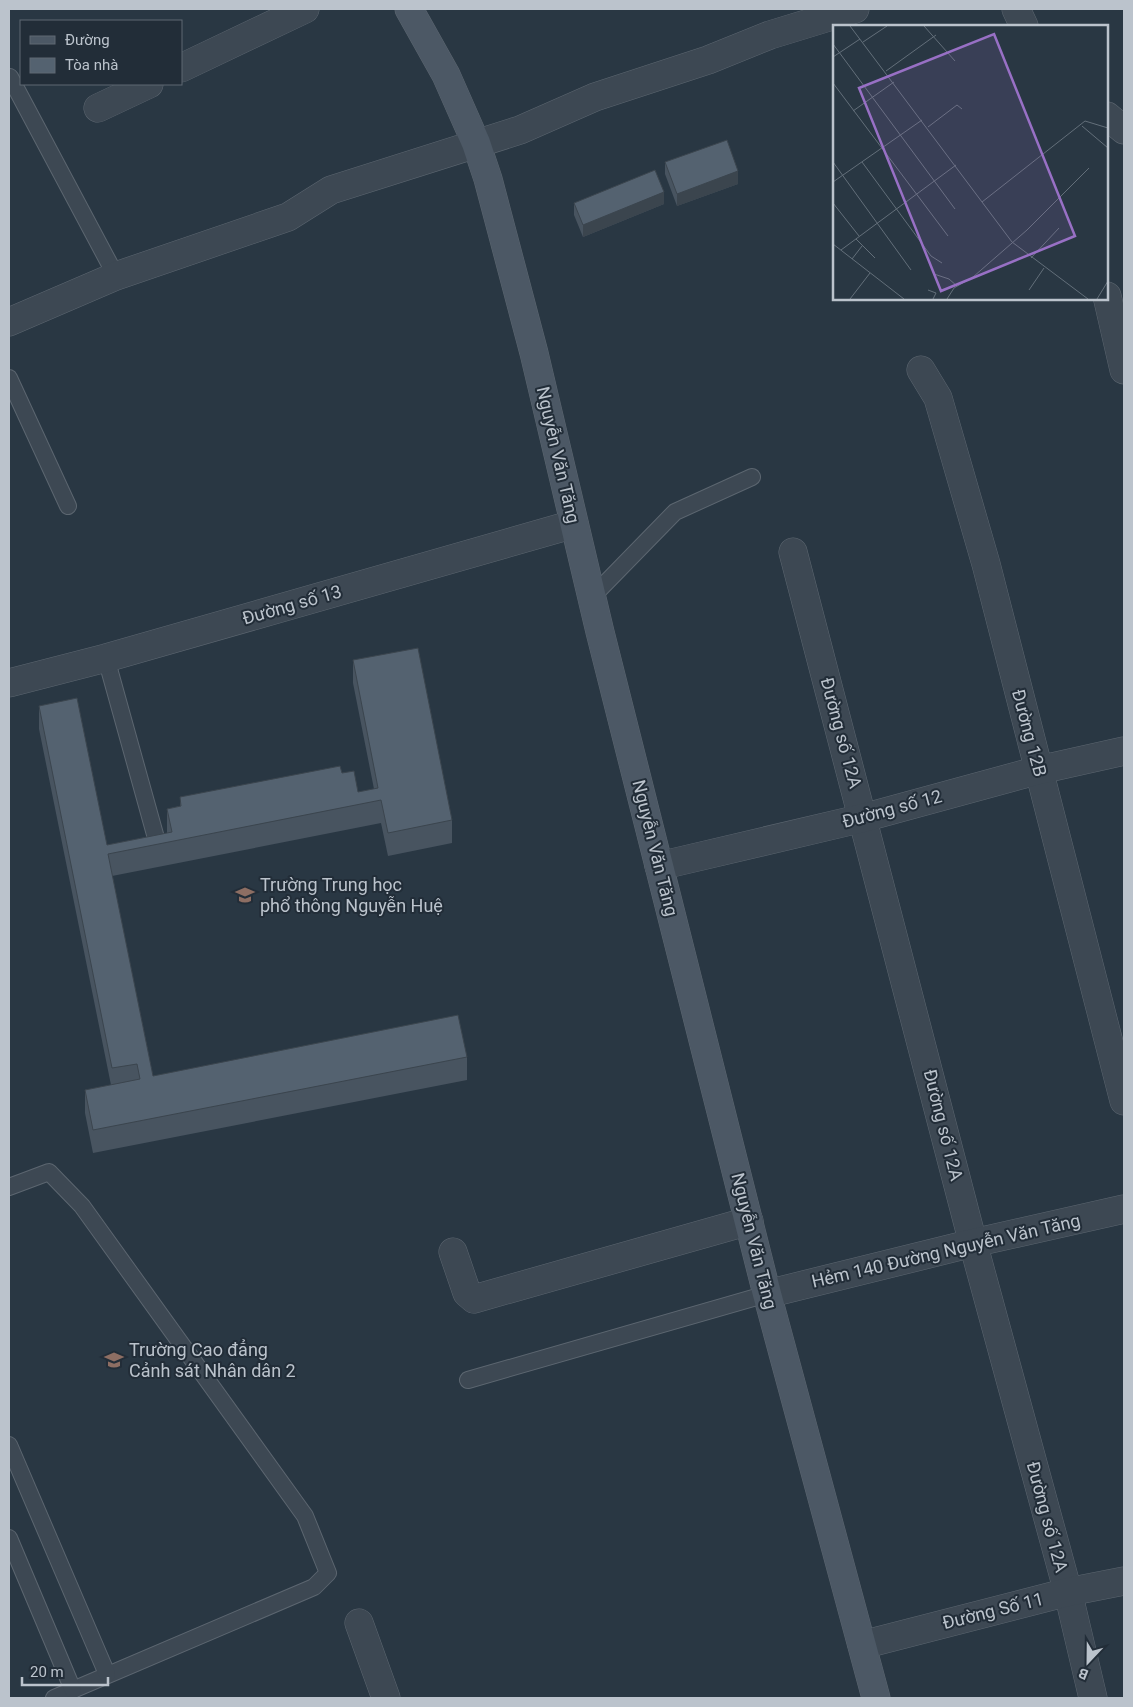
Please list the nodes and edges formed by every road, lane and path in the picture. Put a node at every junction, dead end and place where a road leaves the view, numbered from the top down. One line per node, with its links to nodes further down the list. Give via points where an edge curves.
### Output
1 (305, 9): 8 (street)
2 (408, 9): 14 (main road, Nguyễn Văn Tăng, via 446,75)
3 (855, 9): 14 (street, via 770,35 708,60 595,97 520,130)
4 (861, 9): 6 (street)
5 (1016, 9): 7 (street)
6 (868, 25)
7 (1024, 25)
8 (182, 68)
9 (10, 77): 15 (lane)
10 (147, 85): 11 (street)
11 (98, 108)
12 (1108, 117): 13 (street)
13 (1124, 130)
14 (476, 143): 15 (street, via 332,190 288,217); 23 (main road, Nguyễn Văn Tăng, via 534,353)
15 (116, 276): 17 (street)
16 (1108, 300): 19 (street)
17 (9, 322)
18 (921, 370): 29 (street, Đường 12B, via 938,398 986,564)
19 (1124, 370)
20 (9, 378): 22 (lane)
21 (752, 477): 25 (lane, via 675,512)
22 (68, 506)
23 (574, 524): 25 (main road, Nguyễn Văn Tăng); 26 (street, Đường số 13)
24 (793, 552): 30 (street, Đường số 12A)
25 (592, 597): 32 (main road, Nguyễn Văn Tăng)
26 (106, 658): 27 (street, Đường số 13); 31 (lane)
27 (9, 683)
28 (1124, 751): 29 (street, Đường số 12)
29 (1039, 770): 30 (street, Đường số 12); 33 (street, Đường 12B)
30 (864, 818): 32 (street, Đường số 12); 37 (street, Đường số 12A)
31 (156, 838)
32 (659, 866): 36 (main road, Nguyễn Văn Tăng)
33 (1124, 1101)
34 (9, 1187): 47 (lane, via 49,1172 82,1206 304,1516 328,1573 314,1588)
35 (1124, 1209): 37 (street, Hẻm 140 Đường Nguyễn Văn Tăng)
36 (749, 1221): 38 (street, via 474,1299 467,1292); 39 (main road, Nguyễn Văn Tăng)
37 (973, 1243): 39 (street, Hẻm 140 Đường Nguyễn Văn Tăng); 44 (street, Đường số 12A)
38 (453, 1252)
39 (768, 1294): 40 (lane); 46 (main road, Nguyễn Văn Tăng)
40 (468, 1380)
41 (9, 1445): 47 (lane)
42 (9, 1538): 48 (lane)
43 (1124, 1581): 44 (street, Đường Số 11)
44 (1068, 1592): 46 (street, Đường Số 11); 52 (street, Đường số 12A)
45 (359, 1623): 50 (street)
46 (862, 1645): 51 (main road, Nguyễn Văn Tăng)
47 (107, 1674): 48 (lane)
48 (73, 1690): 49 (lane)
49 (54, 1698)
50 (386, 1698)
51 (876, 1698)
52 (1093, 1698)

